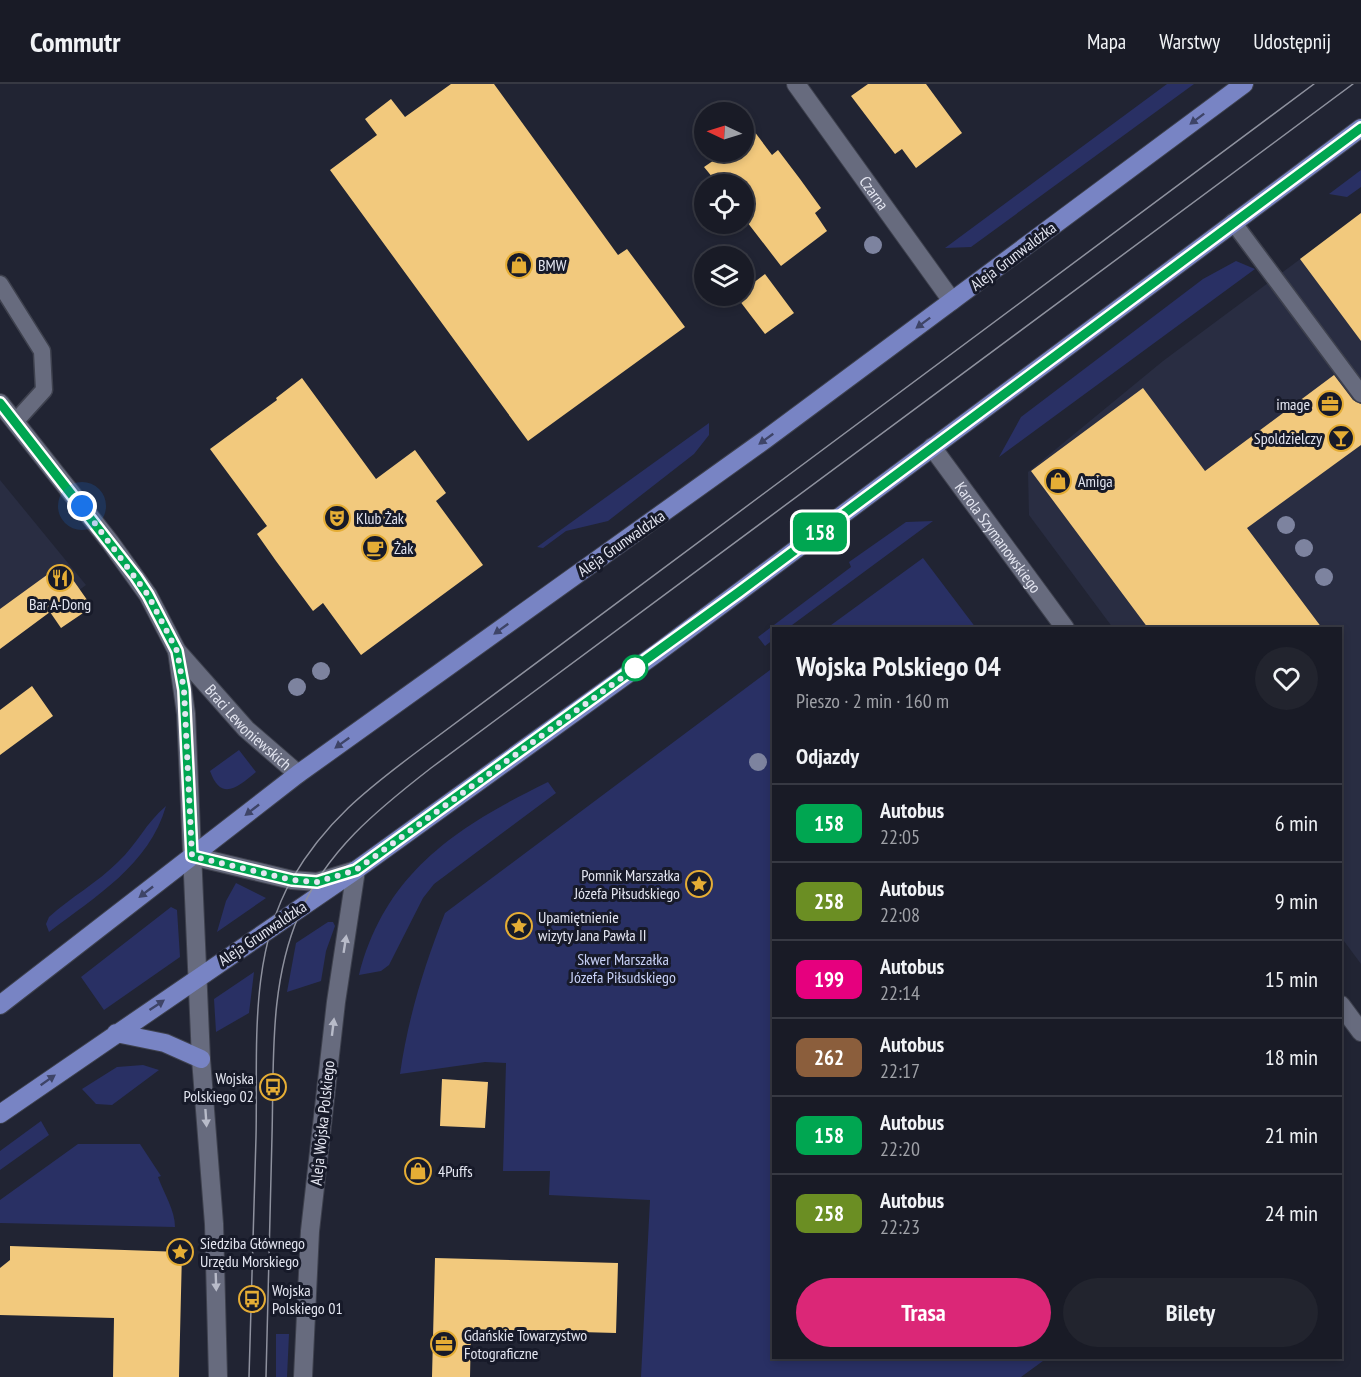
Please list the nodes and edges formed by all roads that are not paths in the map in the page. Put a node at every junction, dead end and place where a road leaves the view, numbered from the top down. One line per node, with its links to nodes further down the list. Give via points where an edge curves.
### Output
1 (796, 84): 6 (street, Czarna)
2 (1244, 84): 6 (main road, Aleja Grunwaldzka, one-way to 6)
3 (1361, 128): 4 (main road, Aleja Grunwaldzka)
4 (1233, 222): 7 (lane); 10 (main road, Aleja Grunwaldzka)
5 (0, 284): 9 (lane, via 42,351 44,390)
6 (952, 302): 13 (main road, Aleja Grunwaldzka, one-way to 13)
7 (1358, 390)
8 (0, 403): 9 (street, Braci Lewoniewskich)
9 (15, 422): 12 (street, Braci Lewoniewskich, via 136,577)
10 (932, 447): 11 (street, Karola Szymanowskiego); 15 (main road, Aleja Grunwaldzka, via 657,653)
11 (1064, 627)
12 (177, 651): 13 (street, Braci Lewoniewskich, via 246,729); 14 (street, Braci Lewoniewskich, via 184,690)
13 (298, 774): 14 (main road, Aleja Grunwaldzka, one-way to 14)
14 (192, 856): 15 (street, via 292,880 317,882); 16 (street, Braci Lewoniewskich); 17 (main road, Aleja Grunwaldzka, one-way to 17)
15 (356, 870): 16 (main road, Aleja Grunwaldzka); 24 (street, Aleja Wojska Polskiego, one-way to 15, via 312,1219 336,1002)
16 (198, 976): 20 (main road, Aleja Grunwaldzka, one-way to 16); 21 (street)
17 (0, 1005)
18 (1342, 1006): 19 (street)
19 (1361, 1032)
20 (116, 1033): 21 (main road, via 165,1043); 22 (main road, Aleja Grunwaldzka, one-way to 20)
21 (201, 1059): 23 (street, one-way to 23, via 213,1224)
22 (0, 1114)
23 (218, 1377)
24 (303, 1377)

